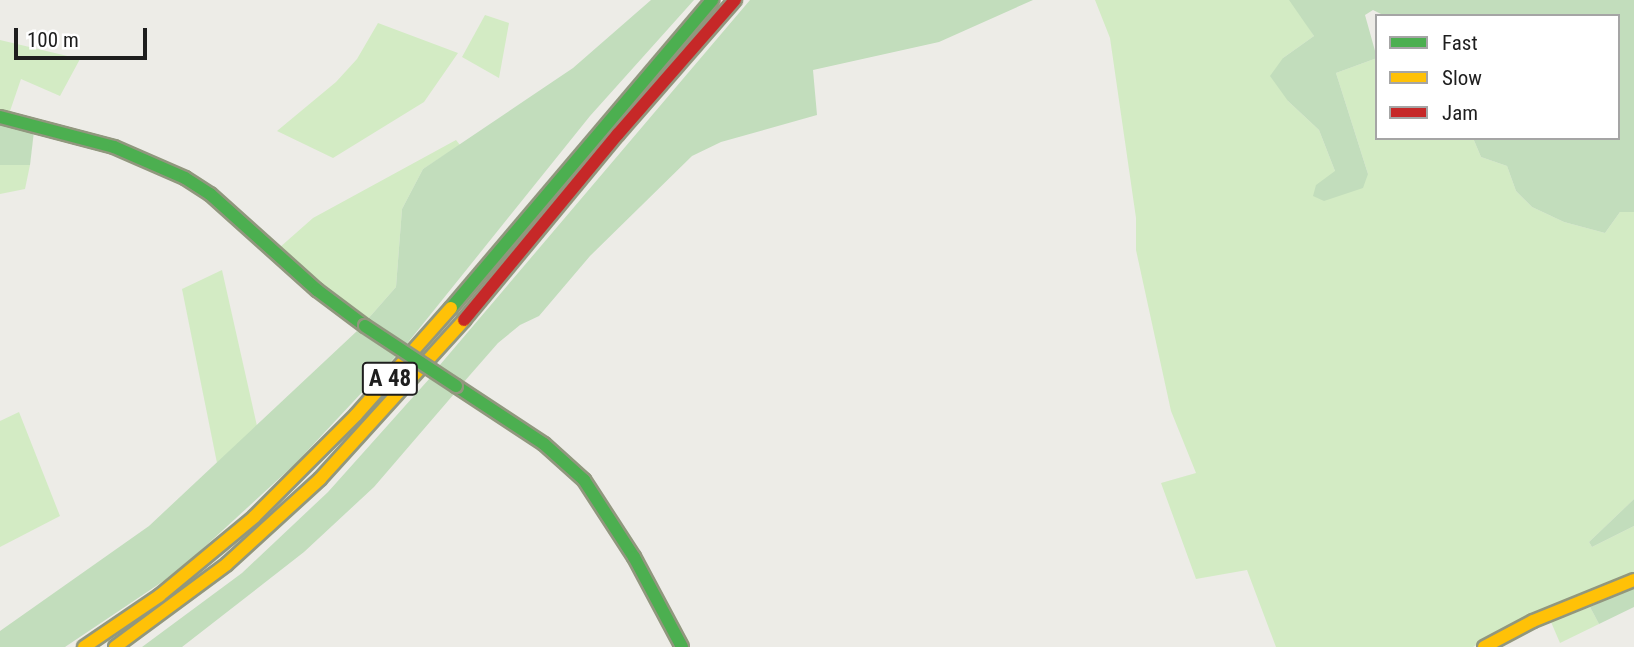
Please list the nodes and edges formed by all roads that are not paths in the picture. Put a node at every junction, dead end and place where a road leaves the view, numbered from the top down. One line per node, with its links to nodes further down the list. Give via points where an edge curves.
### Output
1 (712, 0): 5 (main road, A 48, via 419,347 356,415 224,543 159,596)
2 (735, 0): 6 (main road, A 48, via 436,354 320,479 226,564)
3 (0, 117): 7 (main road, bridge, via 101,143 158,164 210,194 317,290 365,326 544,444 584,480 634,557)
4 (1634, 580): 8 (main road, via 1533,621)
5 (84, 647)
6 (116, 647)
7 (682, 647)
8 (1484, 647)

